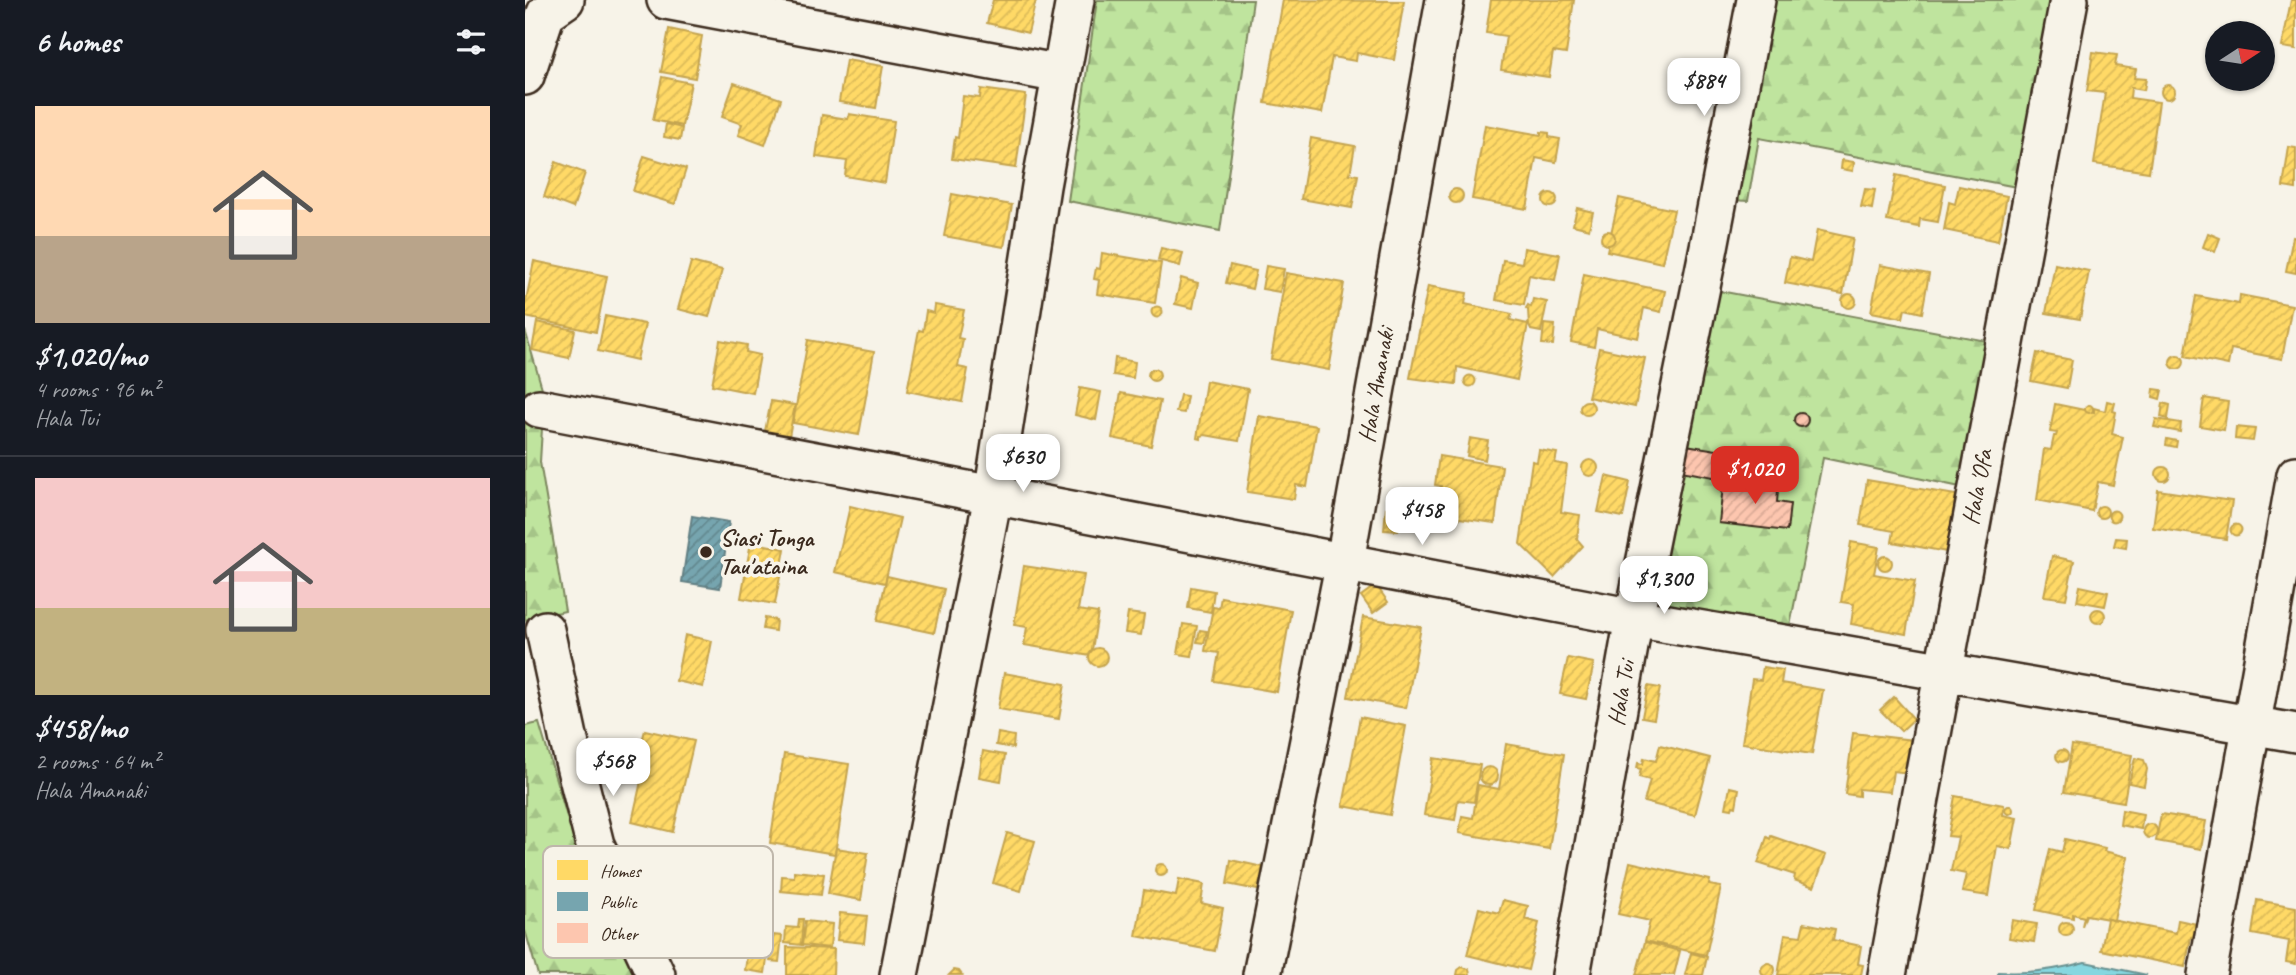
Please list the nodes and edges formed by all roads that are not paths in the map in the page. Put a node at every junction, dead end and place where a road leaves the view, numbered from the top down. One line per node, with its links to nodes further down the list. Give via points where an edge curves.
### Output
1 (565, 0): 8 (street, via 546,13)
2 (666, 0): 7 (street)
3 (1075, 0): 7 (street)
4 (1445, 0): 12 (street, Hala 'Amanaki)
5 (1756, 0): 13 (street, Hala Tui)
6 (2069, 0): 15 (street, Hala 'Ofa)
7 (1061, 74): 11 (street)
8 (525, 76)
9 (539, 408): 11 (street)
10 (2296, 475): 16 (street)
11 (993, 496): 12 (street); 21 (street)
12 (1345, 561): 13 (street); 22 (street, Hala 'Amanaki)
13 (1634, 618): 15 (street); 23 (street, Hala Tui)
14 (545, 630): 18 (street)
15 (1943, 671): 16 (street); 24 (street, Hala 'Ofa)
16 (2251, 725): 17 (street); 25 (street)
17 (2296, 733)
18 (595, 846)
19 (648, 958): 20 (street)
20 (656, 975)
21 (899, 975)
22 (1262, 975)
23 (1571, 975)
24 (1887, 975)
25 (2207, 975)

